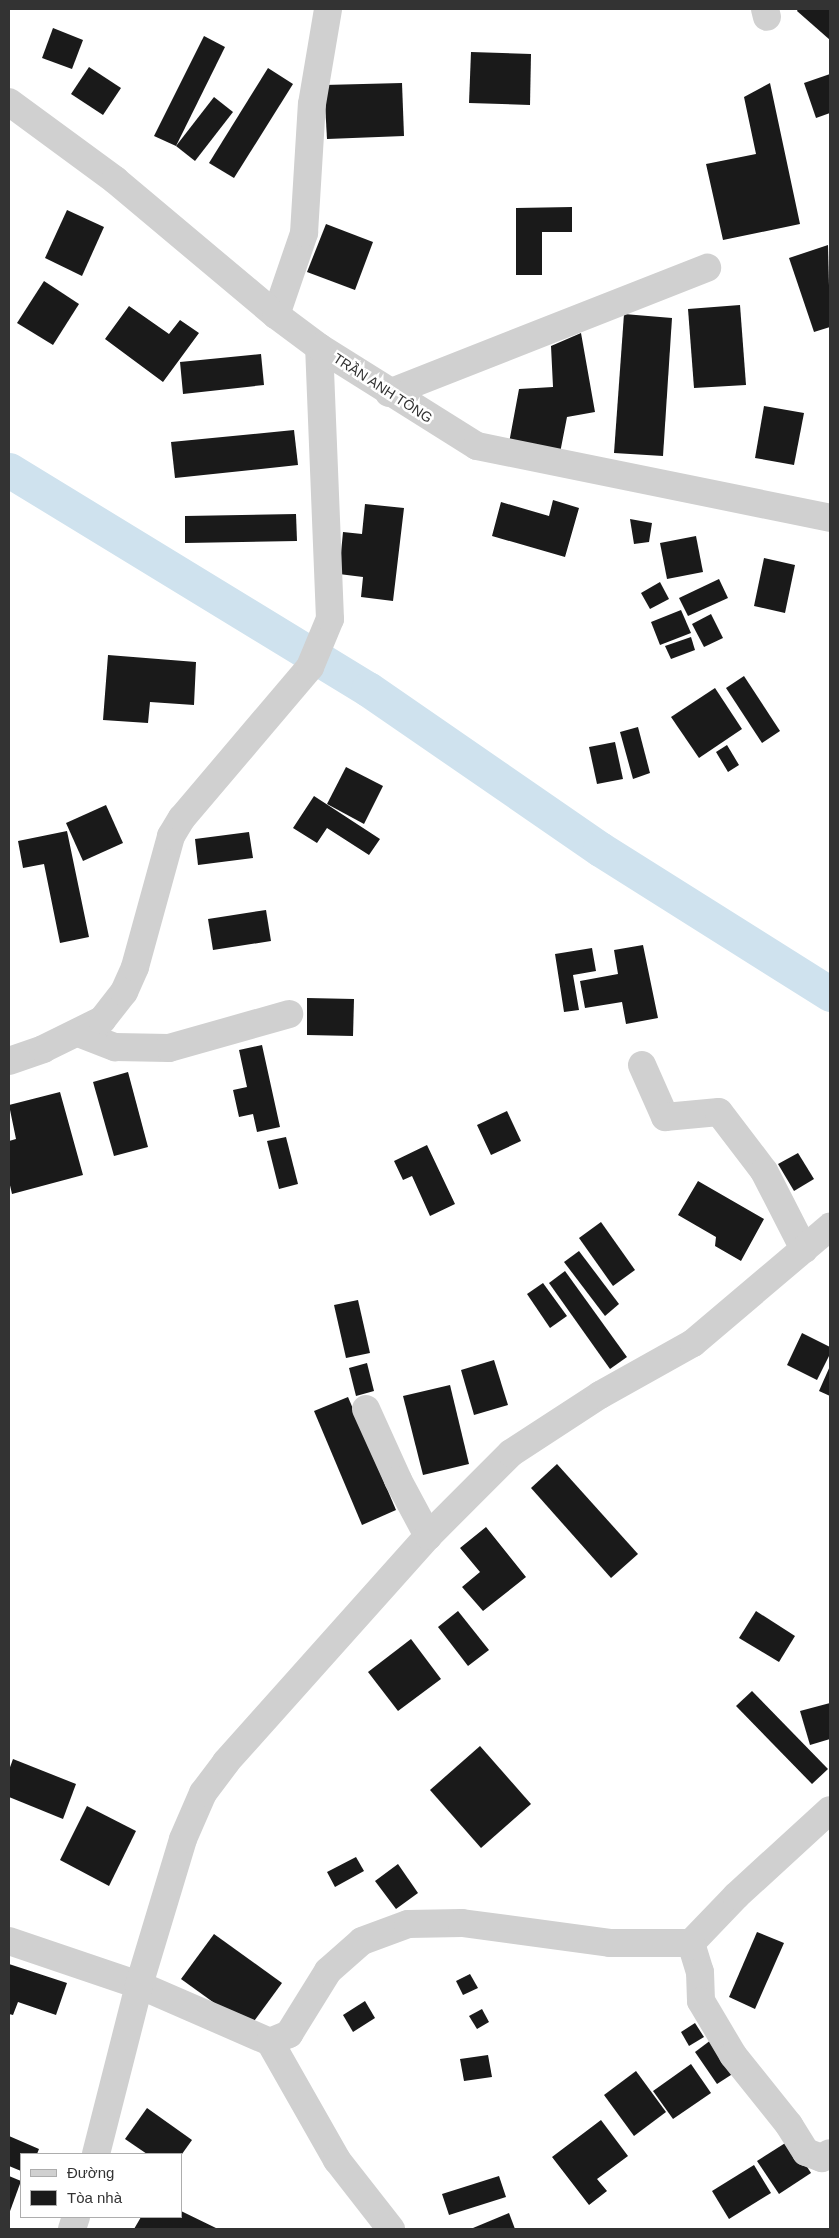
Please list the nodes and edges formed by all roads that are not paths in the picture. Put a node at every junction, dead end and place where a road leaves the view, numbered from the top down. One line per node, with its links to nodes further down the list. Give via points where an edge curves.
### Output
1 (328, 9): 4 (street, via 312,104 304,233)
2 (9, 102): 4 (street, TRẦN ANH TÔNG, via 115,180)
3 (707, 268): 6 (street)
4 (276, 314): 5 (street, TRẦN ANH TÔNG)
5 (319, 346): 6 (street, TRẦN ANH TÔNG); 9 (street, via 330,619 313,658 171,836 135,967 124,992 102,1020)
6 (389, 393): 7 (street, TRẦN ANH TÔNG, via 476,446)
7 (830, 518)
8 (289, 1014): 9 (street, via 169,1048 115,1047)
9 (78, 1033): 10 (street)
10 (9, 1061)
11 (642, 1065): 13 (street, via 665,1117 719,1112 764,1171)
12 (830, 1227): 13 (street)
13 (804, 1249): 15 (street, via 693,1343 600,1395 511,1453)
14 (366, 1409): 15 (street)
15 (428, 1536): 19 (street, via 226,1762 204,1793 183,1839)
16 (830, 1810): 18 (street, via 736,1896)
17 (9, 1941): 19 (street)
18 (691, 1943): 20 (street, via 610,1943 462,1923 408,1924 362,1942 328,1971 289,2034); 22 (street, via 700,1972 701,2001 733,2055 784,2118 806,2152 822,2158)
19 (139, 1985): 20 (street); 21 (street)
20 (270, 2042): 23 (street, via 337,2160)
21 (96, 2153)
22 (830, 2153)
23 (391, 2229)

